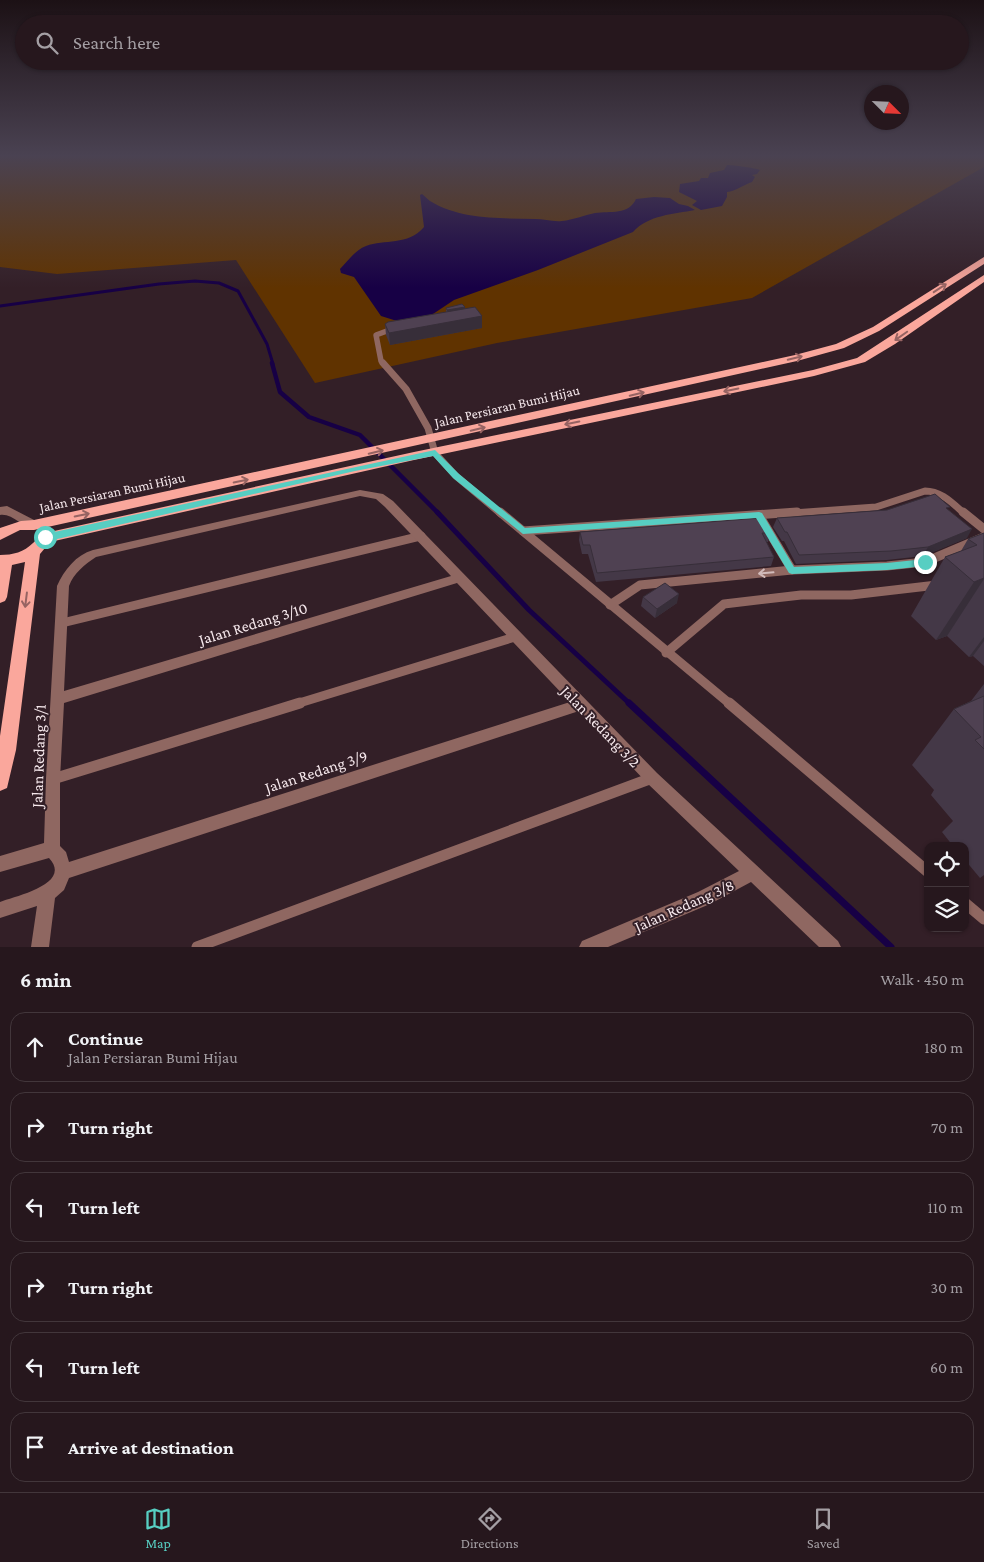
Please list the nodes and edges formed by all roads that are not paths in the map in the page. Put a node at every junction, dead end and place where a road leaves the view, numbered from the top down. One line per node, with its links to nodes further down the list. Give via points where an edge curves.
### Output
1 (984, 260): 4 (main road, Jalan Persiaran Bumi Hijau, one-way to 1, via 840,346 876,329)
2 (984, 278): 5 (main road, Jalan Persiaran Bumi Hijau, one-way to 5, via 861,360 814,373)
3 (407, 326): 4 (lane, via 376,335 379,353 381,361 406,389 428,428)
4 (430, 440): 5 (lane); 6 (main road, Jalan Persiaran Bumi Hijau, one-way to 4)
5 (435, 453): 6 (main road, Jalan Persiaran Bumi Hijau); 12 (lane, via 456,476)
6 (351, 464): 10 (main road, Jalan Persiaran Bumi Hijau, one-way to 6); 16 (main road, Jalan Persiaran Bumi Hijau)
7 (0, 510): 9 (street, Jalan Persiaran Bumi Hijau)
8 (759, 515): 11 (lane, via 876,507 929,491 942,496); 12 (lane); 20 (lane)
9 (18, 516): 10 (street, Jalan Persiaran Bumi Hijau); 13 (street)
10 (34, 525): 13 (main road, via 22,525); 16 (main road, via 42,528)
11 (984, 529)
12 (523, 531): 24 (lane)
13 (4, 532)
14 (421, 536): 19 (street, Jalan Redang 3/2, via 379,496 360,493 93,554); 21 (street, Jalan Redang 3/2); 25 (lane)
15 (984, 537): 20 (lane, via 925,562)
16 (44, 538): 17 (main road)
17 (33, 552): 18 (main road); 32 (main road, one-way to 32)
18 (3, 560): 23 (main road)
19 (79, 562): 25 (street, Jalan Redang 3/1, via 68,573 63,586)
20 (792, 570): 24 (lane, one-way to 24, via 640,585)
21 (458, 578): 26 (street, Jalan Redang 3/2); 28 (street, Jalan Redang 3/10)
22 (951, 582): 27 (lane, via 851,595 802,595 724,604)
23 (0, 598)
24 (610, 605): 27 (lane)
25 (62, 624): 28 (street, Jalan Redang 3/1)
26 (515, 637): 29 (street, Jalan Redang 3/2); 31 (lane)
27 (666, 653): 35 (lane)
28 (58, 699): 31 (street, Jalan Redang 3/1)
29 (580, 704): 30 (street, Jalan Redang 3/2); 36 (street, Jalan Redang 3/9)
30 (652, 778): 37 (street, Jalan Redang 3/2); 43 (lane)
31 (53, 779): 33 (street, Jalan Redang 3/1)
32 (0, 782)
33 (52, 849): 34 (street); 36 (street, Jalan Redang 3/1, via 60,858)
34 (0, 864)
35 (924, 869)
36 (63, 872): 38 (street, via 58,884)
37 (752, 873): 44 (street, Jalan Redang 3/8, via 704,898); 45 (street, Jalan Redang 3/2)
38 (47, 894): 40 (street); 42 (street)
39 (969, 907): 41 (lane)
40 (0, 910)
41 (984, 919)
42 (40, 947)
43 (197, 947)
44 (588, 947)
45 (832, 947)

